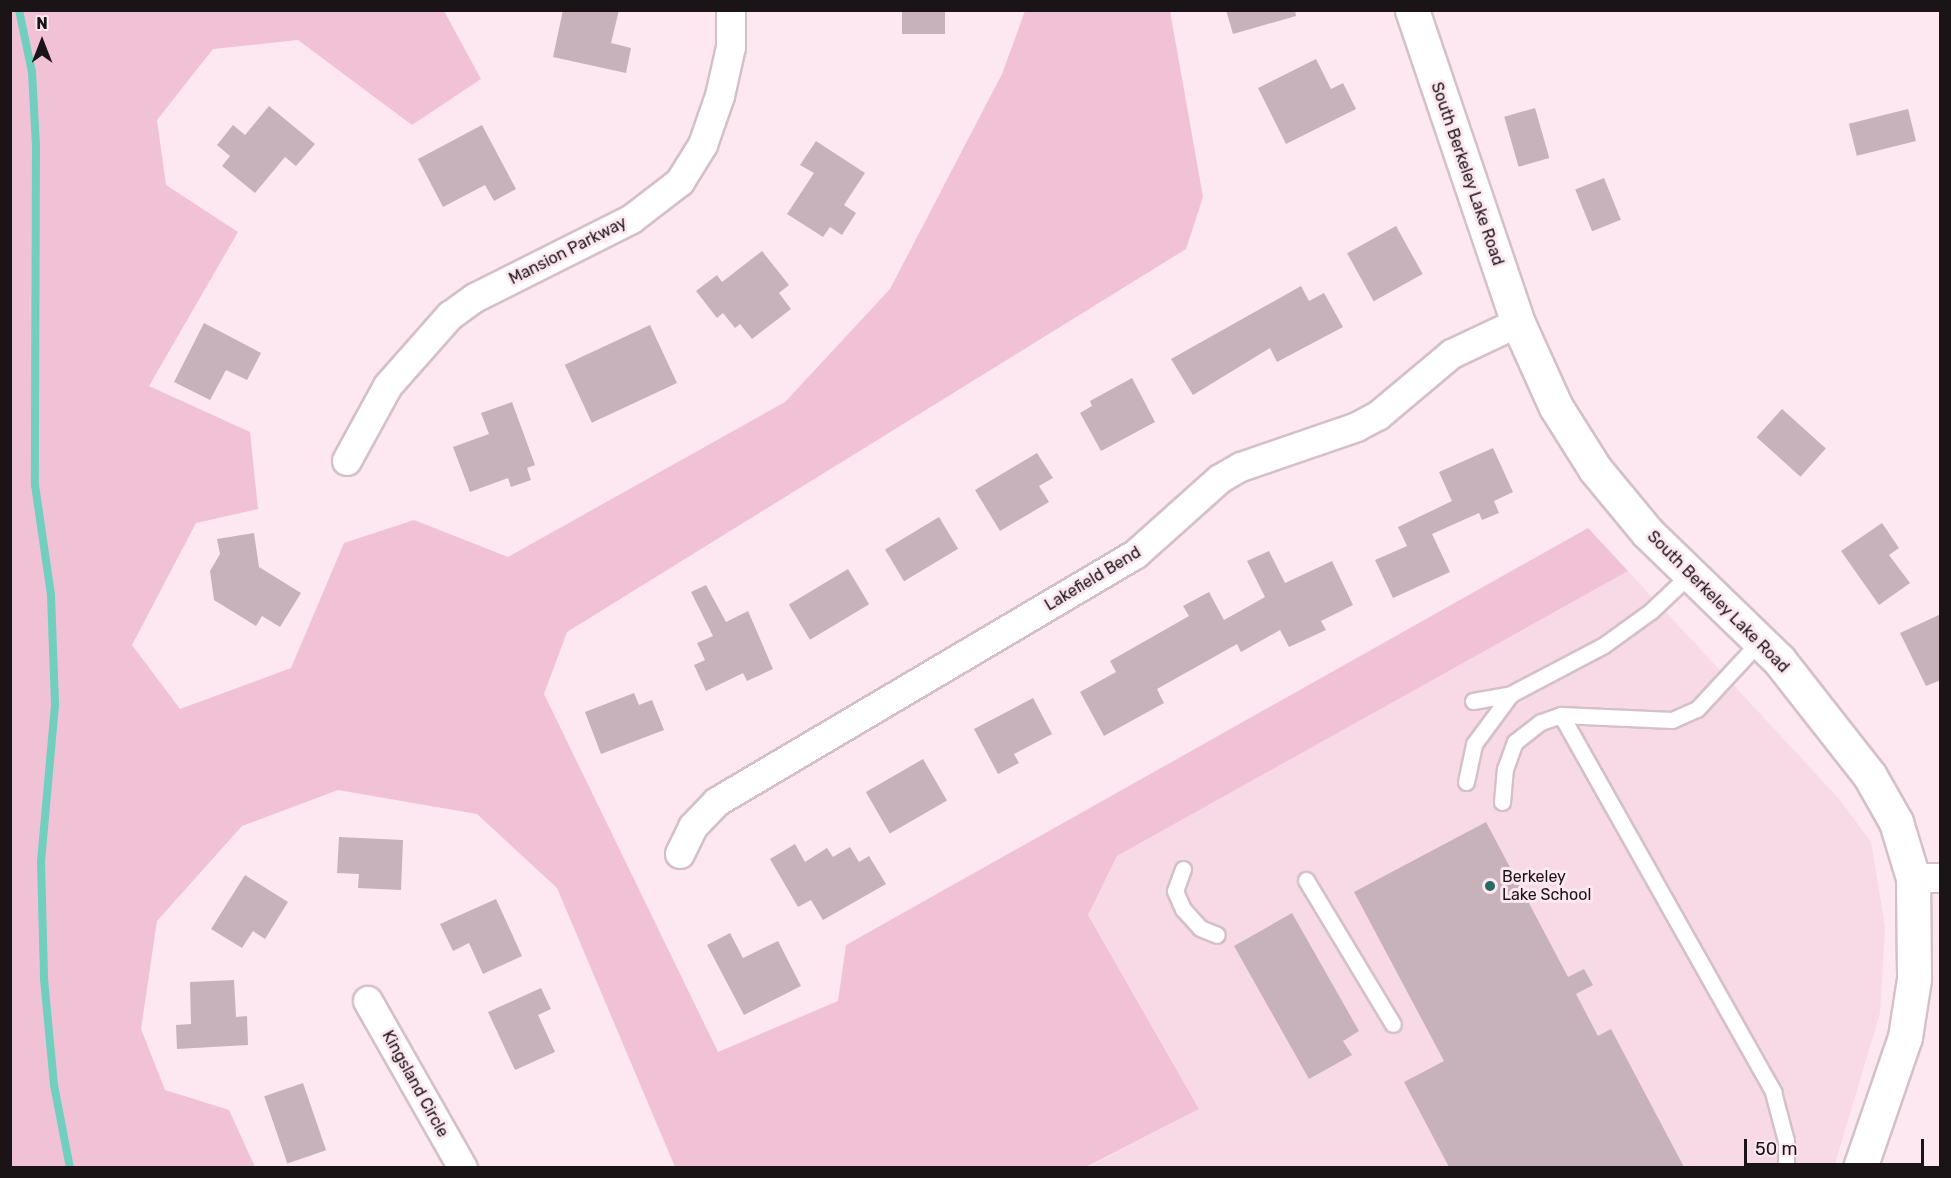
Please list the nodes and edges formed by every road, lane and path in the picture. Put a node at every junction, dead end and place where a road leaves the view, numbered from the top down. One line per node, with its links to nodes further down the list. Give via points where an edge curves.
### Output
1 (731, 10): 4 (street, Mansion Parkway, via 731,47 720,96 703,145 680,182 632,219 475,298 450,316 388,386)
2 (1412, 10): 3 (street, South Berkeley Lake Road)
3 (1518, 323): 5 (street, South Berkeley Lake Road, via 1556,407 1595,469); 12 (street, Lakefield Bend, via 1452,354 1378,416 1241,467 1220,479 1135,555 717,802 693,827)
4 (347, 461)
5 (1688, 576): 6 (street, South Berkeley Lake Road); 7 (lane, via 1651,611 1604,645)
6 (1760, 641): 9 (lane, via 1697,709 1672,720); 14 (street, South Berkeley Lake Road, via 1870,776)
7 (1511, 694): 8 (lane); 10 (lane, via 1474,744)
8 (1473, 702)
9 (1561, 715): 11 (lane, via 1541,722 1515,742 1504,769); 20 (lane, via 1773,1092 1786,1141)
10 (1466, 782)
11 (1502, 802)
12 (680, 854)
13 (1183, 869): 16 (lane, via 1175,891 1183,909 1200,928)
14 (1927, 878): 21 (street, South Berkeley Lake Road, via 1905,1037)
15 (1306, 880): 18 (lane)
16 (1217, 934)
17 (368, 1001): 19 (street, Kingsland Circle)
18 (1393, 1024)
19 (462, 1167)
20 (1786, 1167)
21 (1860, 1167)

